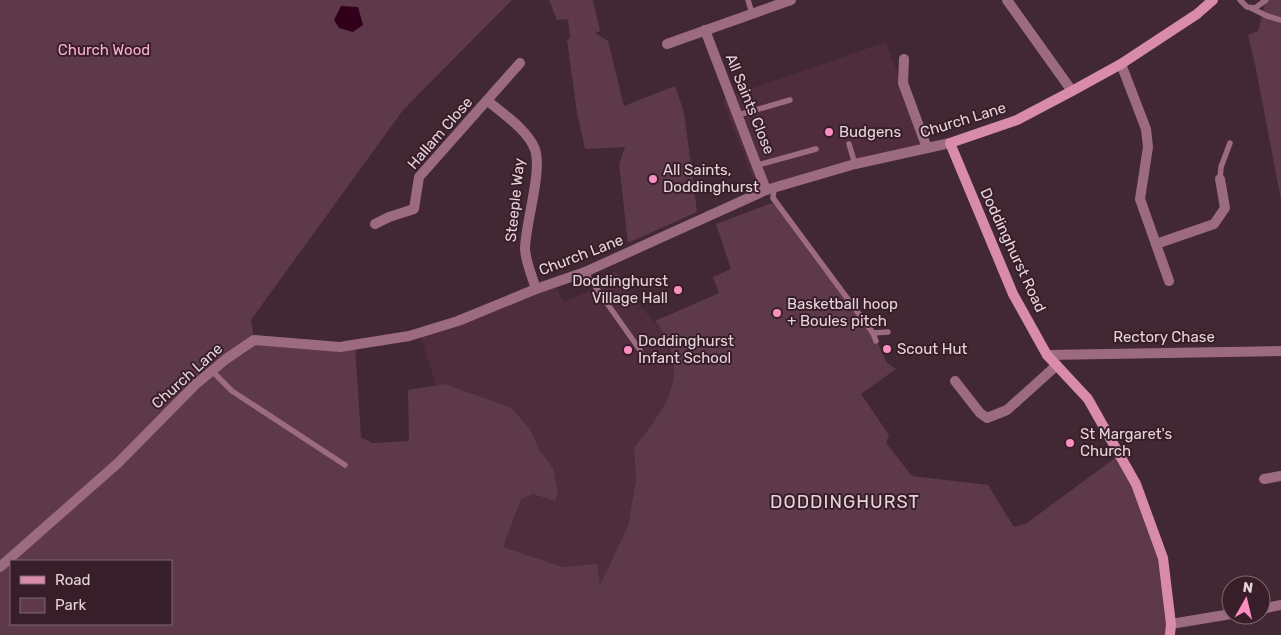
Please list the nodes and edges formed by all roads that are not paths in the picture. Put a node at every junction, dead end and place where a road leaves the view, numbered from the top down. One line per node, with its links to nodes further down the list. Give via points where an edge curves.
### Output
1 (748, 0): 8 (lane)
2 (791, 0): 8 (street)
3 (1007, 0): 15 (street)
4 (1213, 0): 14 (street, Church Lane)
5 (1240, 0): 7 (lane)
6 (1266, 0): 7 (lane)
7 (1251, 8): 9 (lane)
8 (752, 13): 10 (street)
9 (1281, 20)
10 (705, 30): 11 (street); 18 (street, All Saints Close)
11 (667, 44)
12 (904, 59): 22 (street, via 903,83)
13 (520, 63): 17 (street, Hallam Close)
14 (1121, 64): 15 (street, Church Lane); 29 (street, via 1146,128 1148,147 1140,199)
15 (1072, 91): 19 (street, Church Lane, via 1016,120)
16 (790, 100): 18 (lane)
17 (488, 101): 28 (street, Hallam Close, via 418,177 414,209); 32 (street, Steeple Way, via 525,134 535,148 537,166 525,247 526,261)
18 (738, 115): 25 (street, All Saints Close)
19 (950, 143): 22 (street, Church Lane); 38 (street, Doddinghurst Road, via 1013,294)
20 (1230, 143): 26 (lane)
21 (849, 144): 24 (lane)
22 (927, 148): 24 (street, Church Lane)
23 (816, 149): 25 (lane)
24 (855, 164): 27 (street, Church Lane)
25 (758, 165): 27 (street, All Saints Close)
26 (1220, 179): 29 (street, via 1225,208 1214,224)
27 (770, 189): 30 (street, Church Lane); 34 (lane, via 773,198)
28 (375, 224)
29 (1156, 244): 31 (street)
30 (585, 272): 32 (street, Church Lane); 36 (lane)
31 (1169, 281)
32 (536, 289): 40 (street, Church Lane, via 458,321 376,343 340,347 254,340)
33 (888, 332): 34 (lane)
34 (873, 333): 35 (lane)
35 (876, 341)
36 (640, 350)
37 (1281, 351): 38 (street, Rectory Chase)
38 (1047, 354): 39 (street, Doddinghurst Road)
39 (1057, 365): 41 (street, via 1007,410 987,418); 47 (street, Doddinghurst Road, via 1088,399 1136,484 1163,558)
40 (212, 371): 42 (lane, via 232,391); 45 (street, Church Lane, via 118,463)
41 (955, 381)
42 (345, 465)
43 (1281, 476): 44 (street)
44 (1264, 479)
45 (0, 567)
46 (1221, 616): 47 (street)
47 (1171, 624): 48 (street, Doddinghurst Road)
48 (1170, 635)

